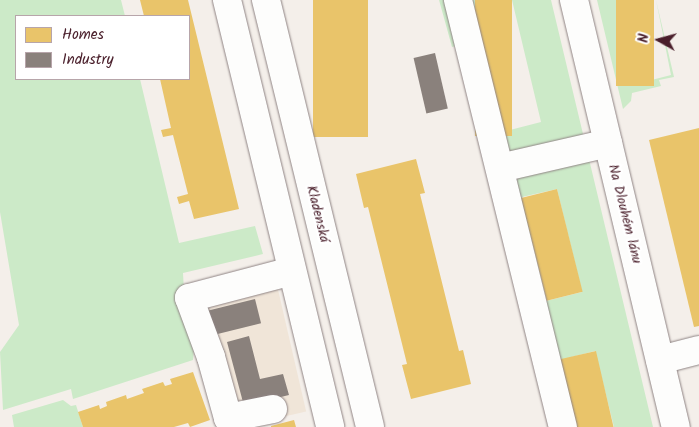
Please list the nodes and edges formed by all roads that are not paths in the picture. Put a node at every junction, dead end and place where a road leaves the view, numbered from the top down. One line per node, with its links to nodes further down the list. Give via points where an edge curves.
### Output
1 (227, 0): 7 (street)
2 (266, 0): 12 (street, Kladenská)
3 (458, 0): 6 (street)
4 (574, 0): 5 (street, Na Dlouhém lánu)
5 (608, 143): 6 (street); 9 (street, Na Dlouhém lánu)
6 (500, 168): 13 (street)
7 (292, 271): 10 (street, via 189,298 211,357 228,418); 11 (street)
8 (699, 350): 9 (street)
9 (660, 360): 14 (street, Na Dlouhém lánu)
10 (273, 409)
11 (330, 427)
12 (370, 427)
13 (563, 427)
14 (676, 427)

